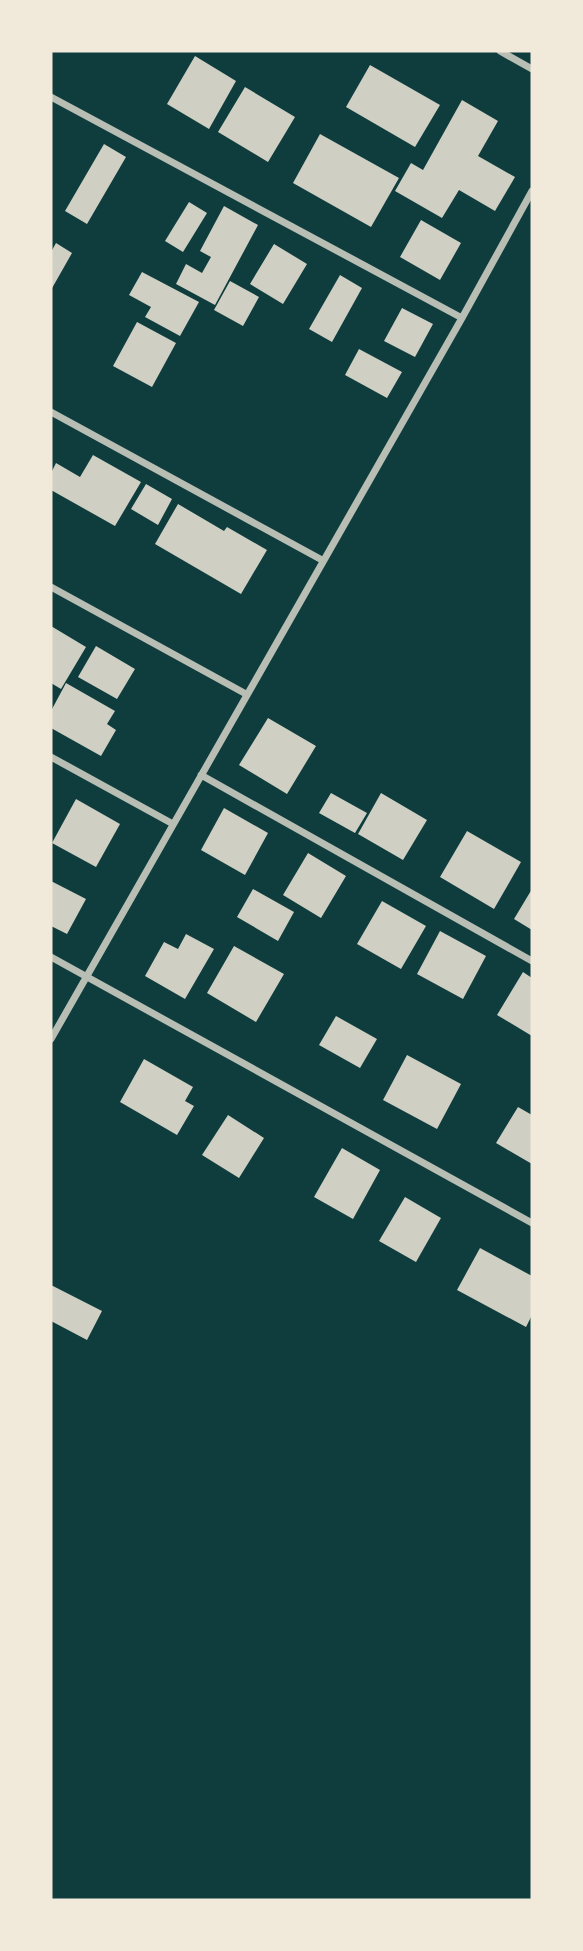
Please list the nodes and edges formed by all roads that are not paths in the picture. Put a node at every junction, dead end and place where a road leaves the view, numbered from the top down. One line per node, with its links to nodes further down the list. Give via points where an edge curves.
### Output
1 (500, 51): 2 (street)
2 (532, 69)
3 (51, 97): 5 (street)
4 (532, 191): 5 (street)
5 (462, 318): 7 (street)
6 (51, 412): 7 (street)
7 (322, 560): 9 (street)
8 (51, 587): 9 (street)
9 (246, 694): 11 (street)
10 (51, 757): 12 (street)
11 (201, 775): 12 (street); 14 (street)
12 (173, 824): 15 (street)
13 (51, 957): 15 (street)
14 (532, 961)
15 (87, 977): 16 (street); 17 (street)
16 (51, 1039)
17 (532, 1223)

